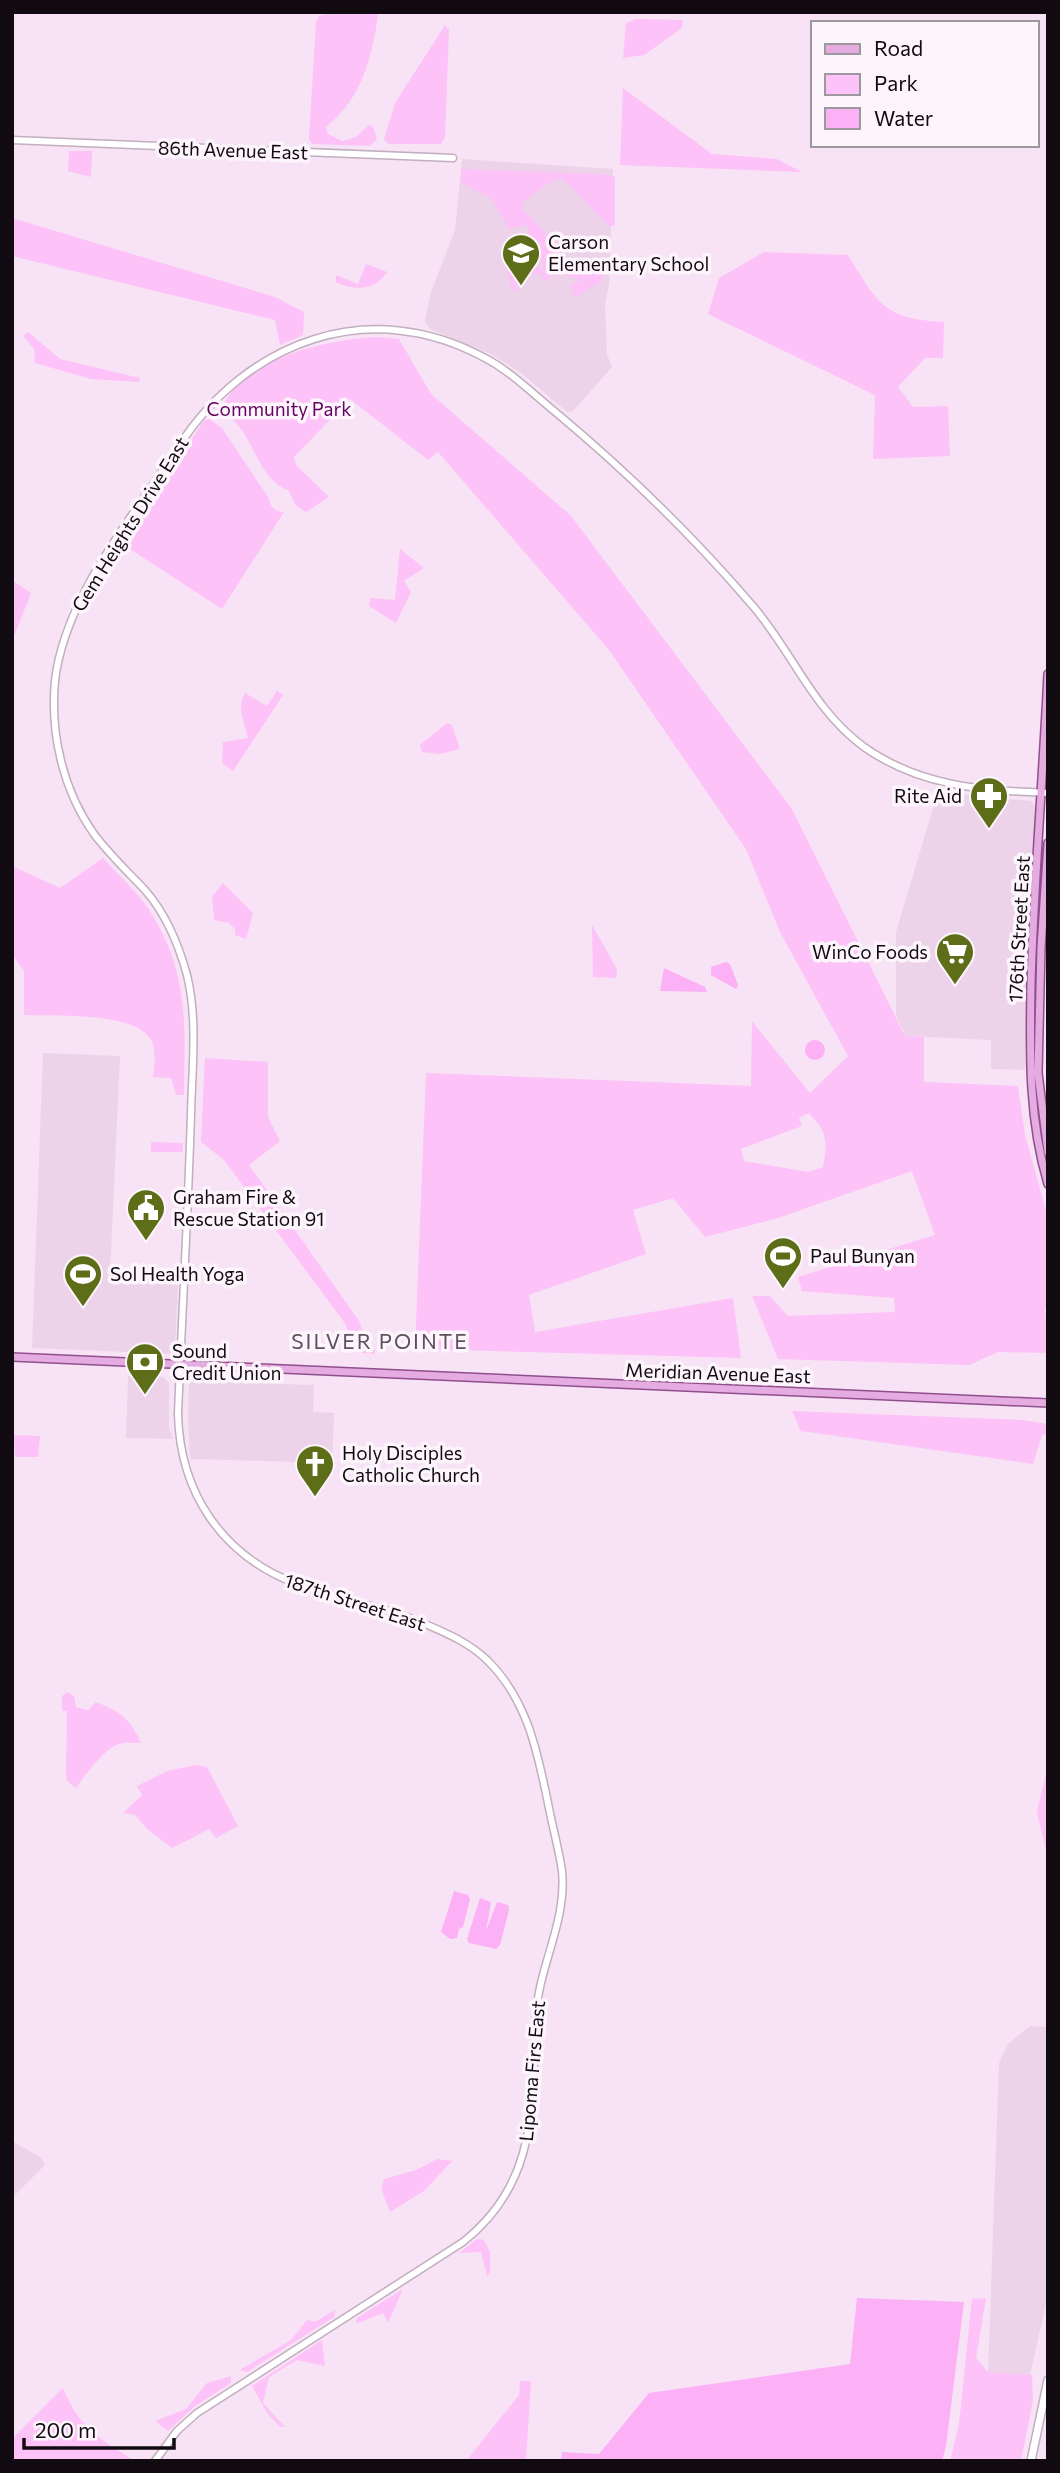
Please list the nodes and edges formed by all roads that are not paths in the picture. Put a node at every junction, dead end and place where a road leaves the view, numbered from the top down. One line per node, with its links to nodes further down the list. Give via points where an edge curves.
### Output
1 (12, 140): 2 (street, 86th Avenue East)
2 (453, 158)
3 (1048, 674): 4 (main road, 176th Street East)
4 (1045, 793): 6 (street, Gem Heights Drive East, via 950,786 900,768 864,747 818,702 762,616 717,567 612,461 498,366 460,346 417,333 373,330 315,338 281,351 241,375 196,422 80,599 57,668 55,729 70,789 95,836 148,893 167,924 186,974); 8 (main road, 176th Street East, via 1033,932 1030,1076 1035,1130)
5 (1048, 844): 7 (main road, 176th Street East, via 1038,1073)
6 (193, 1021): 10 (street, 187th Street East)
7 (1048, 1152)
8 (1048, 1184)
9 (12, 1357): 10 (main road)
10 (180, 1364): 11 (main road, Meridian Avenue East); 12 (street, 187th Street East, via 178,1418 184,1466 202,1509 233,1547 282,1578 452,1635 486,1659 510,1687)
11 (1048, 1403)
12 (526, 1717): 14 (street, Lipoma Firs East, via 555,1835 563,1895 540,1982 531,2125 516,2177 492,2214 463,2242 197,2413)
13 (1048, 2380): 15 (main road)
14 (155, 2461)
15 (1031, 2461)

